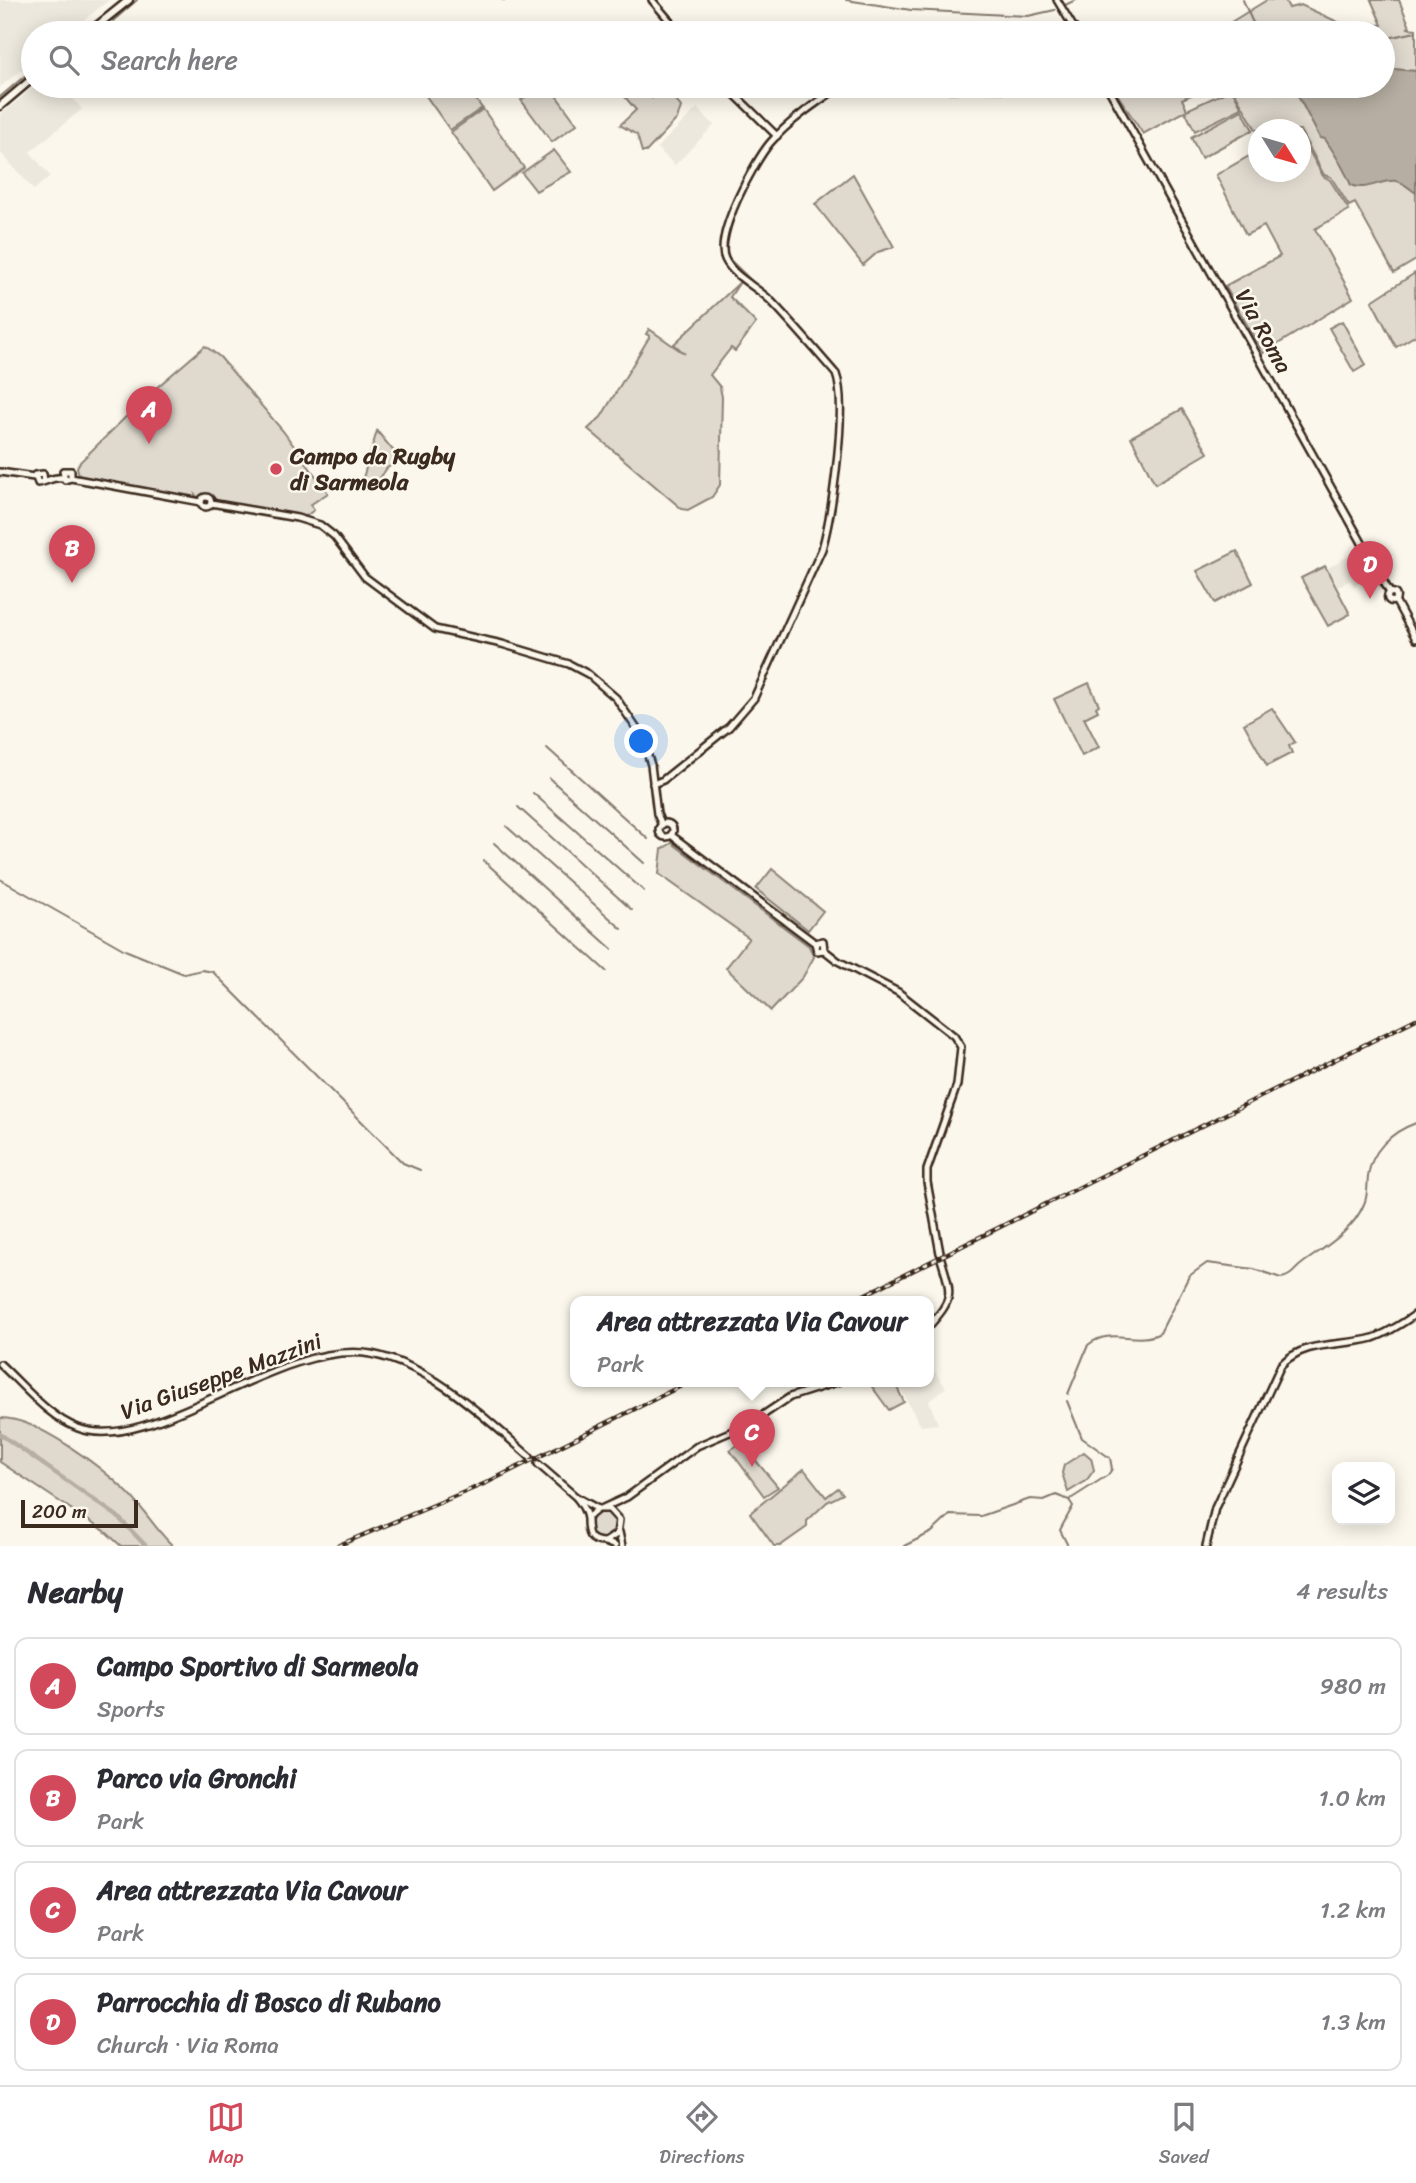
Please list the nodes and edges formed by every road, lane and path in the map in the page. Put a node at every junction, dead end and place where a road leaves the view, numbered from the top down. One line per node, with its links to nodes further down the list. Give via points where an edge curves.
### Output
1 (129, 0): 4 (main road)
2 (652, 0): 5 (street)
3 (1057, 0): 6 (street)
4 (104, 21)
5 (670, 21)
6 (1070, 21)
7 (21, 88): 11 (main road)
8 (738, 98): 12 (street)
9 (826, 98): 12 (street)
10 (1114, 98): 18 (street, Via Roma, via 1390,593 1396,594)
11 (0, 106)
12 (777, 136): 19 (street, via 730,217 722,246 724,260 770,300 840,384 842,406 829,525 754,698 729,727 663,780)
13 (63, 471): 15 (street); 16 (street); 17 (street, via 71,471)
14 (0, 472): 15 (street, via 34,477 38,472)
15 (43, 477): 16 (street)
16 (63, 478): 17 (street)
17 (71, 478): 19 (street, via 201,502 208,497 211,503 320,525 365,577 435,629 581,670 617,698 635,724)
18 (1416, 639)
19 (653, 783): 20 (street, via 660,834 671,835)
20 (815, 943): 21 (street, via 817,951); 21 (street, via 823,941)
21 (824, 950): 23 (street, via 898,992 954,1036 961,1047 957,1085 927,1170 949,1299)
22 (1416, 1314): 37 (street, via 1377,1336 1315,1345 1294,1354 1274,1376 1215,1508)
23 (934, 1320)
24 (0, 1364): 26 (street, Via Giuseppe Mazzini, via 62,1420 85,1430 110,1433 139,1426 304,1360 338,1353 373,1355 401,1364 448,1390)
25 (825, 1387): 29 (street, via 797,1394 751,1423 697,1446)
26 (530, 1457)
27 (538, 1464): 28 (street)
28 (576, 1497): 30 (street); 32 (street)
29 (627, 1497): 30 (street); 31 (street)
30 (601, 1508): 31 (street); 32 (street)
31 (617, 1516): 33 (street)
32 (587, 1518): 34 (street, via 588,1536)
33 (619, 1530): 34 (street); 36 (street)
34 (606, 1542): 35 (street)
35 (615, 1546)
36 (622, 1546)
37 (1206, 1546)

